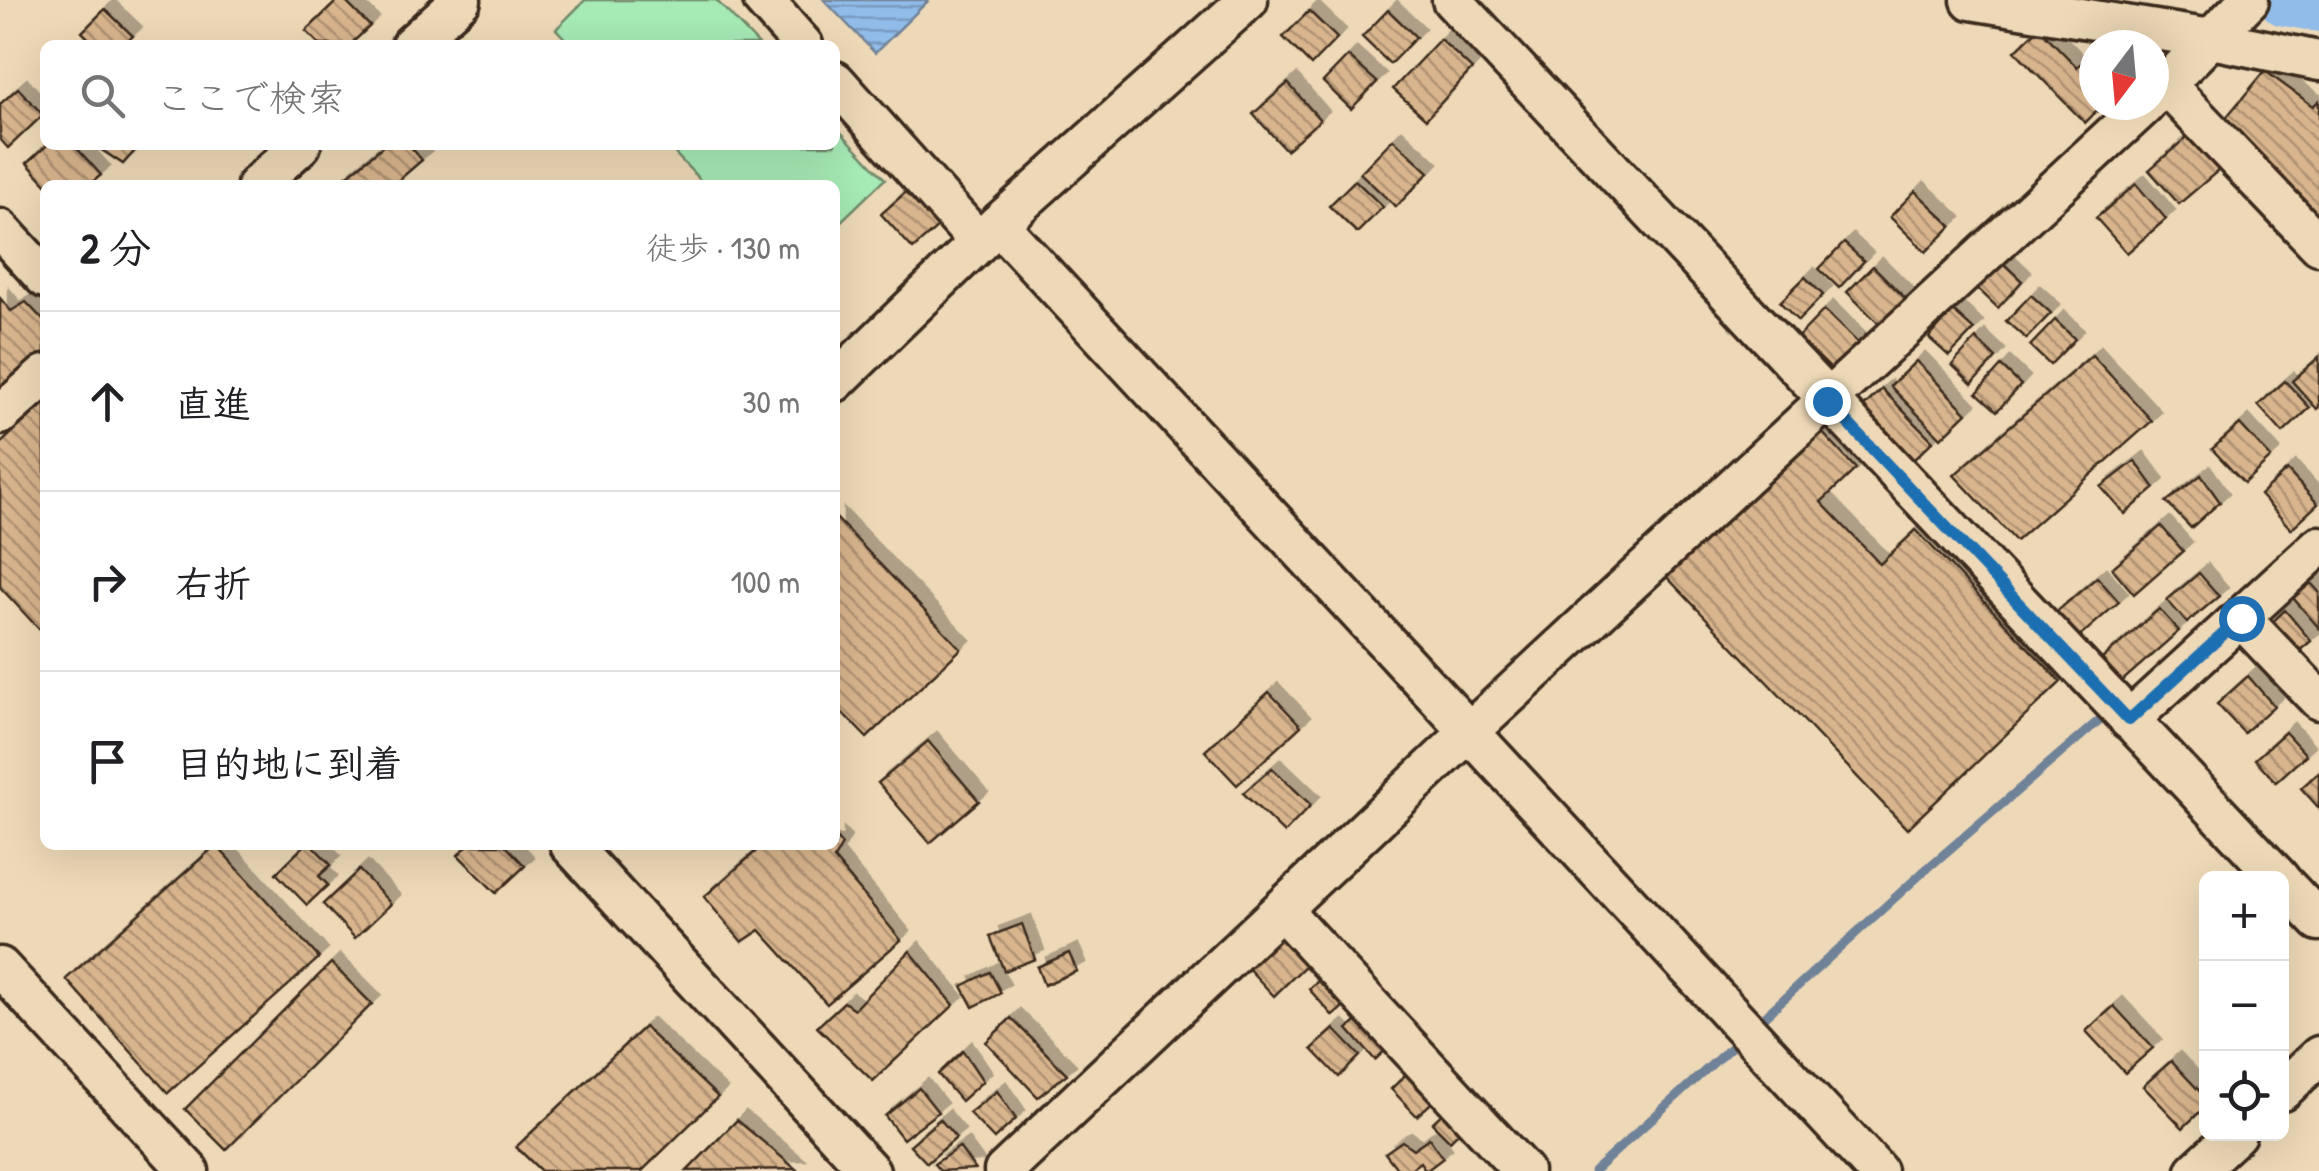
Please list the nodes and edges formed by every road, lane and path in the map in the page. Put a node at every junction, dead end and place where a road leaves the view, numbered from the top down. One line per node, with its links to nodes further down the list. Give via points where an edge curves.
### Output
1 (461, 0): 8 (street)
2 (762, 0): 9 (street)
3 (1248, 0): 18 (street)
4 (1452, 0): 23 (street)
5 (1971, 0): 7 (street)
6 (2249, 0): 7 (street)
7 (2211, 39): 10 (street); 11 (street)
8 (417, 40)
9 (798, 40)
10 (2319, 60)
11 (2169, 81)
12 (840, 86): 18 (street)
13 (2169, 108): 19 (street)
14 (2128, 120): 23 (street)
15 (295, 150): 16 (street)
16 (262, 180)
17 (0, 230): 20 (street)
18 (988, 233): 21 (street); 29 (street)
19 (2319, 246)
20 (40, 273)
21 (840, 377)
22 (40, 379): 24 (street)
23 (1827, 401): 28 (street); 29 (street)
24 (0, 415)
25 (2319, 546): 26 (street)
26 (2241, 618): 27 (street); 28 (street)
27 (2319, 700)
28 (2129, 720): 31 (street)
29 (1468, 734): 33 (street); 43 (street)
30 (575, 850): 40 (street)
31 (2272, 871)
32 (2289, 889): 34 (street)
33 (1282, 911): 41 (street); 42 (street)
34 (2319, 921)
35 (0, 967): 39 (street)
36 (2319, 1056): 37 (street)
37 (2289, 1084)
38 (2228, 1141): 44 (street)
39 (189, 1171)
40 (870, 1171)
41 (1004, 1171)
42 (1522, 1171)
43 (1877, 1171)
44 (2196, 1171)

